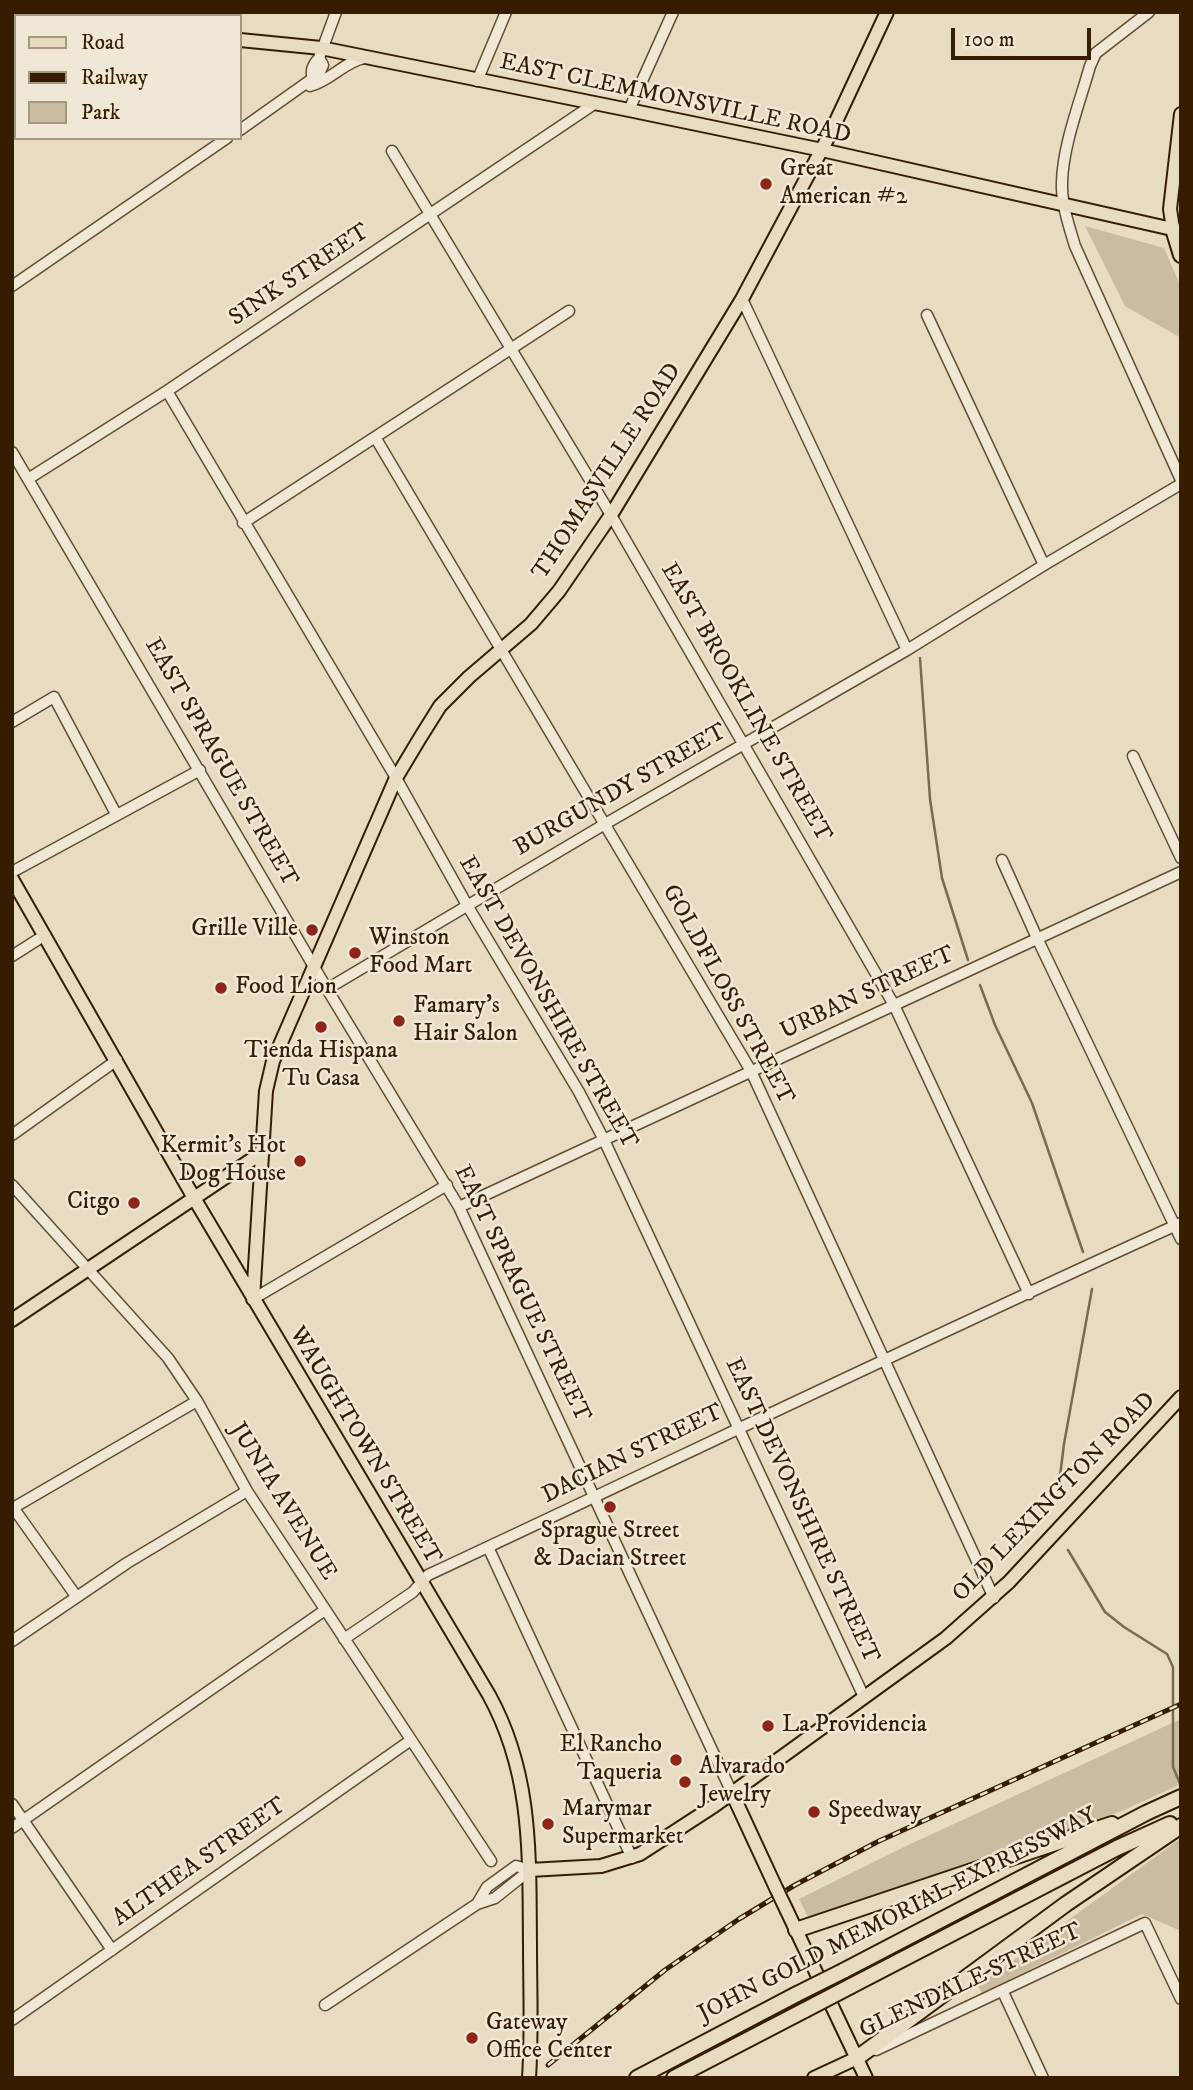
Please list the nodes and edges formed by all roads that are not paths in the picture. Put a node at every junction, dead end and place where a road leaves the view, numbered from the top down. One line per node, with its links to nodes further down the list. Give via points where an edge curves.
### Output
1 (336, 12): 7 (street)
2 (506, 12): 9 (street)
3 (673, 12): 12 (street)
4 (887, 12): 16 (main road, THOMASVILLE ROAD)
5 (1149, 12): 18 (street, via 1096,53 1090,66 1066,158)
6 (242, 40): 7 (main road, EAST CLEMMONSVILLE ROAD)
7 (320, 53): 8 (main road, EAST CLEMMONSVILLE ROAD); 10 (street, via 323,65 319,74)
8 (366, 58): 9 (main road, EAST CLEMMONSVILLE ROAD); 10 (street, via 354,60 323,82)
9 (477, 81): 11 (main road, EAST CLEMMONSVILLE ROAD)
10 (302, 87): 14 (street)
11 (594, 104): 12 (main road, EAST CLEMMONSVILLE ROAD); 19 (street, SINK STREET)
12 (629, 110): 16 (main road, EAST CLEMMONSVILLE ROAD)
13 (1181, 114): 20 (main road, via 1170,209)
14 (242, 129)
15 (224, 140): 22 (street)
16 (822, 150): 18 (main road, EAST CLEMMONSVILLE ROAD); 23 (main road, THOMASVILLE ROAD)
17 (392, 151): 19 (street, EAST BROOKLINE STREET)
18 (1064, 204): 20 (main road, EAST CLEMMONSVILLE ROAD); 31 (street, via 1075,246)
19 (430, 214): 26 (street, EAST BROOKLINE STREET); 27 (street, SINK STREET)
20 (1177, 230): 21 (highway)
21 (1181, 254)
22 (12, 286)
23 (742, 299): 32 (main road, THOMASVILLE ROAD); 36 (street)
24 (569, 311): 26 (street)
25 (927, 315): 34 (street)
26 (510, 349): 28 (street); 32 (street, EAST BROOKLINE STREET)
27 (167, 391): 30 (street, SINK STREET); 33 (street, EAST DEVONSHIRE STREET)
28 (375, 437): 33 (street); 35 (street, GOLDFLOSS STREET)
29 (12, 452): 30 (street, EAST SPRAGUE STREET)
30 (28, 479): 40 (street, EAST SPRAGUE STREET)
31 (1181, 482): 34 (street, BURGUNDY STREET)
32 (611, 515): 35 (main road, THOMASVILLE ROAD, via 559,591); 38 (street, EAST BROOKLINE STREET)
33 (243, 523): 41 (street, EAST DEVONSHIRE STREET)
34 (1044, 565): 36 (street, BURGUNDY STREET)
35 (503, 649): 41 (main road, THOMASVILLE ROAD, via 440,706); 43 (street, GOLDFLOSS STREET)
36 (907, 650): 38 (street, BURGUNDY STREET)
37 (12, 722): 42 (street, via 54,698)
38 (744, 743): 43 (street, BURGUNDY STREET); 55 (street, EAST BROOKLINE STREET)
39 (1133, 757): 44 (street)
40 (200, 770): 42 (street); 53 (street, EAST SPRAGUE STREET)
41 (396, 778): 49 (street, EAST DEVONSHIRE STREET); 53 (main road, THOMASVILLE ROAD)
42 (116, 814): 46 (street)
43 (605, 824): 49 (street, BURGUNDY STREET); 57 (street, GOLDFLOSS STREET)
44 (1181, 858)
45 (1002, 860): 51 (street)
46 (12, 872)
47 (1181, 872): 51 (street, URBAN STREET)
48 (12, 879): 50 (main road, WAUGHTOWN STREET)
49 (467, 905): 54 (street, BURGUNDY STREET); 59 (street, EAST DEVONSHIRE STREET)
50 (45, 935): 52 (street); 56 (main road, WAUGHTOWN STREET)
51 (1037, 938): 55 (street, URBAN STREET); 65 (street)
52 (12, 956)
53 (313, 965): 54 (street, EAST SPRAGUE STREET); 60 (main road, THOMASVILLE ROAD, via 273,1061 266,1091)
54 (327, 989): 62 (street, EAST SPRAGUE STREET)
55 (894, 1005): 57 (street, URBAN STREET); 68 (street, EAST BROOKLINE STREET)
56 (117, 1060): 58 (street); 63 (main road, WAUGHTOWN STREET)
57 (751, 1071): 59 (street, URBAN STREET); 71 (street, GOLDFLOSS STREET)
58 (12, 1135)
59 (604, 1140): 64 (street, URBAN STREET); 74 (street, EAST DEVONSHIRE STREET)
60 (263, 1152): 63 (main road); 69 (main road, THOMASVILLE ROAD)
61 (12, 1185): 67 (street, JUNIA AVENUE)
62 (447, 1185): 64 (street, EAST SPRAGUE STREET); 69 (street)
63 (194, 1198): 67 (main road); 69 (main road, WAUGHTOWN STREET)
64 (459, 1207): 76 (street, EAST SPRAGUE STREET)
65 (1177, 1224): 66 (street); 68 (street, DACIAN STREET)
66 (1181, 1240)
67 (86, 1268): 70 (main road); 73 (street, JUNIA AVENUE, via 168,1358)
68 (1029, 1294): 71 (street, DACIAN STREET)
69 (253, 1299): 79 (main road, WAUGHTOWN STREET)
70 (12, 1320)
71 (884, 1361): 74 (street, DACIAN STREET); 81 (street, GOLDFLOSS STREET)
72 (1181, 1396): 81 (main road, OLD LEXINGTON ROAD)
73 (197, 1401): 75 (street, JUNIA AVENUE); 77 (street)
74 (739, 1427): 76 (street, DACIAN STREET); 85 (street, EAST DEVONSHIRE STREET)
75 (247, 1491): 80 (street); 82 (street, JUNIA AVENUE)
76 (594, 1498): 78 (street, DACIAN STREET); 87 (street, EAST SPRAGUE STREET)
77 (13, 1507): 80 (street)
78 (488, 1547): 79 (street, DACIAN STREET, via 428,1575); 94 (street)
79 (421, 1583): 83 (street, DACIAN STREET); 96 (main road, WAUGHTOWN STREET, via 509,1736 524,1792)
80 (76, 1596): 84 (street)
81 (994, 1598): 85 (main road, OLD LEXINGTON ROAD)
82 (325, 1610): 83 (street, JUNIA AVENUE); 91 (street)
83 (344, 1639): 86 (street, JUNIA AVENUE)
84 (12, 1641)
85 (864, 1697): 87 (main road, OLD LEXINGTON ROAD)
86 (411, 1740): 95 (street, JUNIA AVENUE); 98 (street, ALTHEA STREET)
87 (732, 1793): 94 (main road, OLD LEXINGTON ROAD); 97 (main road, EAST SPRAGUE STREET, bridge)
88 (1181, 1797): 90 (highway, JOHN GOLD MEMORIAL EXPRESSWAY)
89 (12, 1804): 91 (street)
90 (1146, 1813): 97 (highway); 105 (highway, JOHN GOLD MEMORIAL EXPRESSWAY, bridge)
91 (23, 1820): 93 (street); 98 (street)
92 (1177, 1824): 103 (highway); 106 (highway, JOHN GOLD MEMORIAL EXPRESSWAY, bridge, via 1116,1848)
93 (12, 1828)
94 (632, 1858): 96 (main road, OLD LEXINGTON ROAD, via 589,1868)
95 (491, 1861)
96 (530, 1870): 101 (street, via 495,1898 477,1904); 104 (main road, WAUGHTOWN STREET)
97 (796, 1930): 103 (main road, EAST SPRAGUE STREET)
98 (112, 1950): 102 (street, ALTHEA STREET)
99 (1003, 1992): 100 (street, GLENDALE STREET, via 1145,1923); 103 (street, GLENDALE STREET); 109 (street)
100 (1181, 1999)
101 (325, 2005)
102 (12, 2020)
103 (857, 2058): 107 (main road, GLENDALE STREET); 108 (main road, EAST SPRAGUE STREET)
104 (529, 2078)
105 (637, 2078)
106 (674, 2078)
107 (814, 2078)
108 (866, 2078)
109 (1043, 2078)

